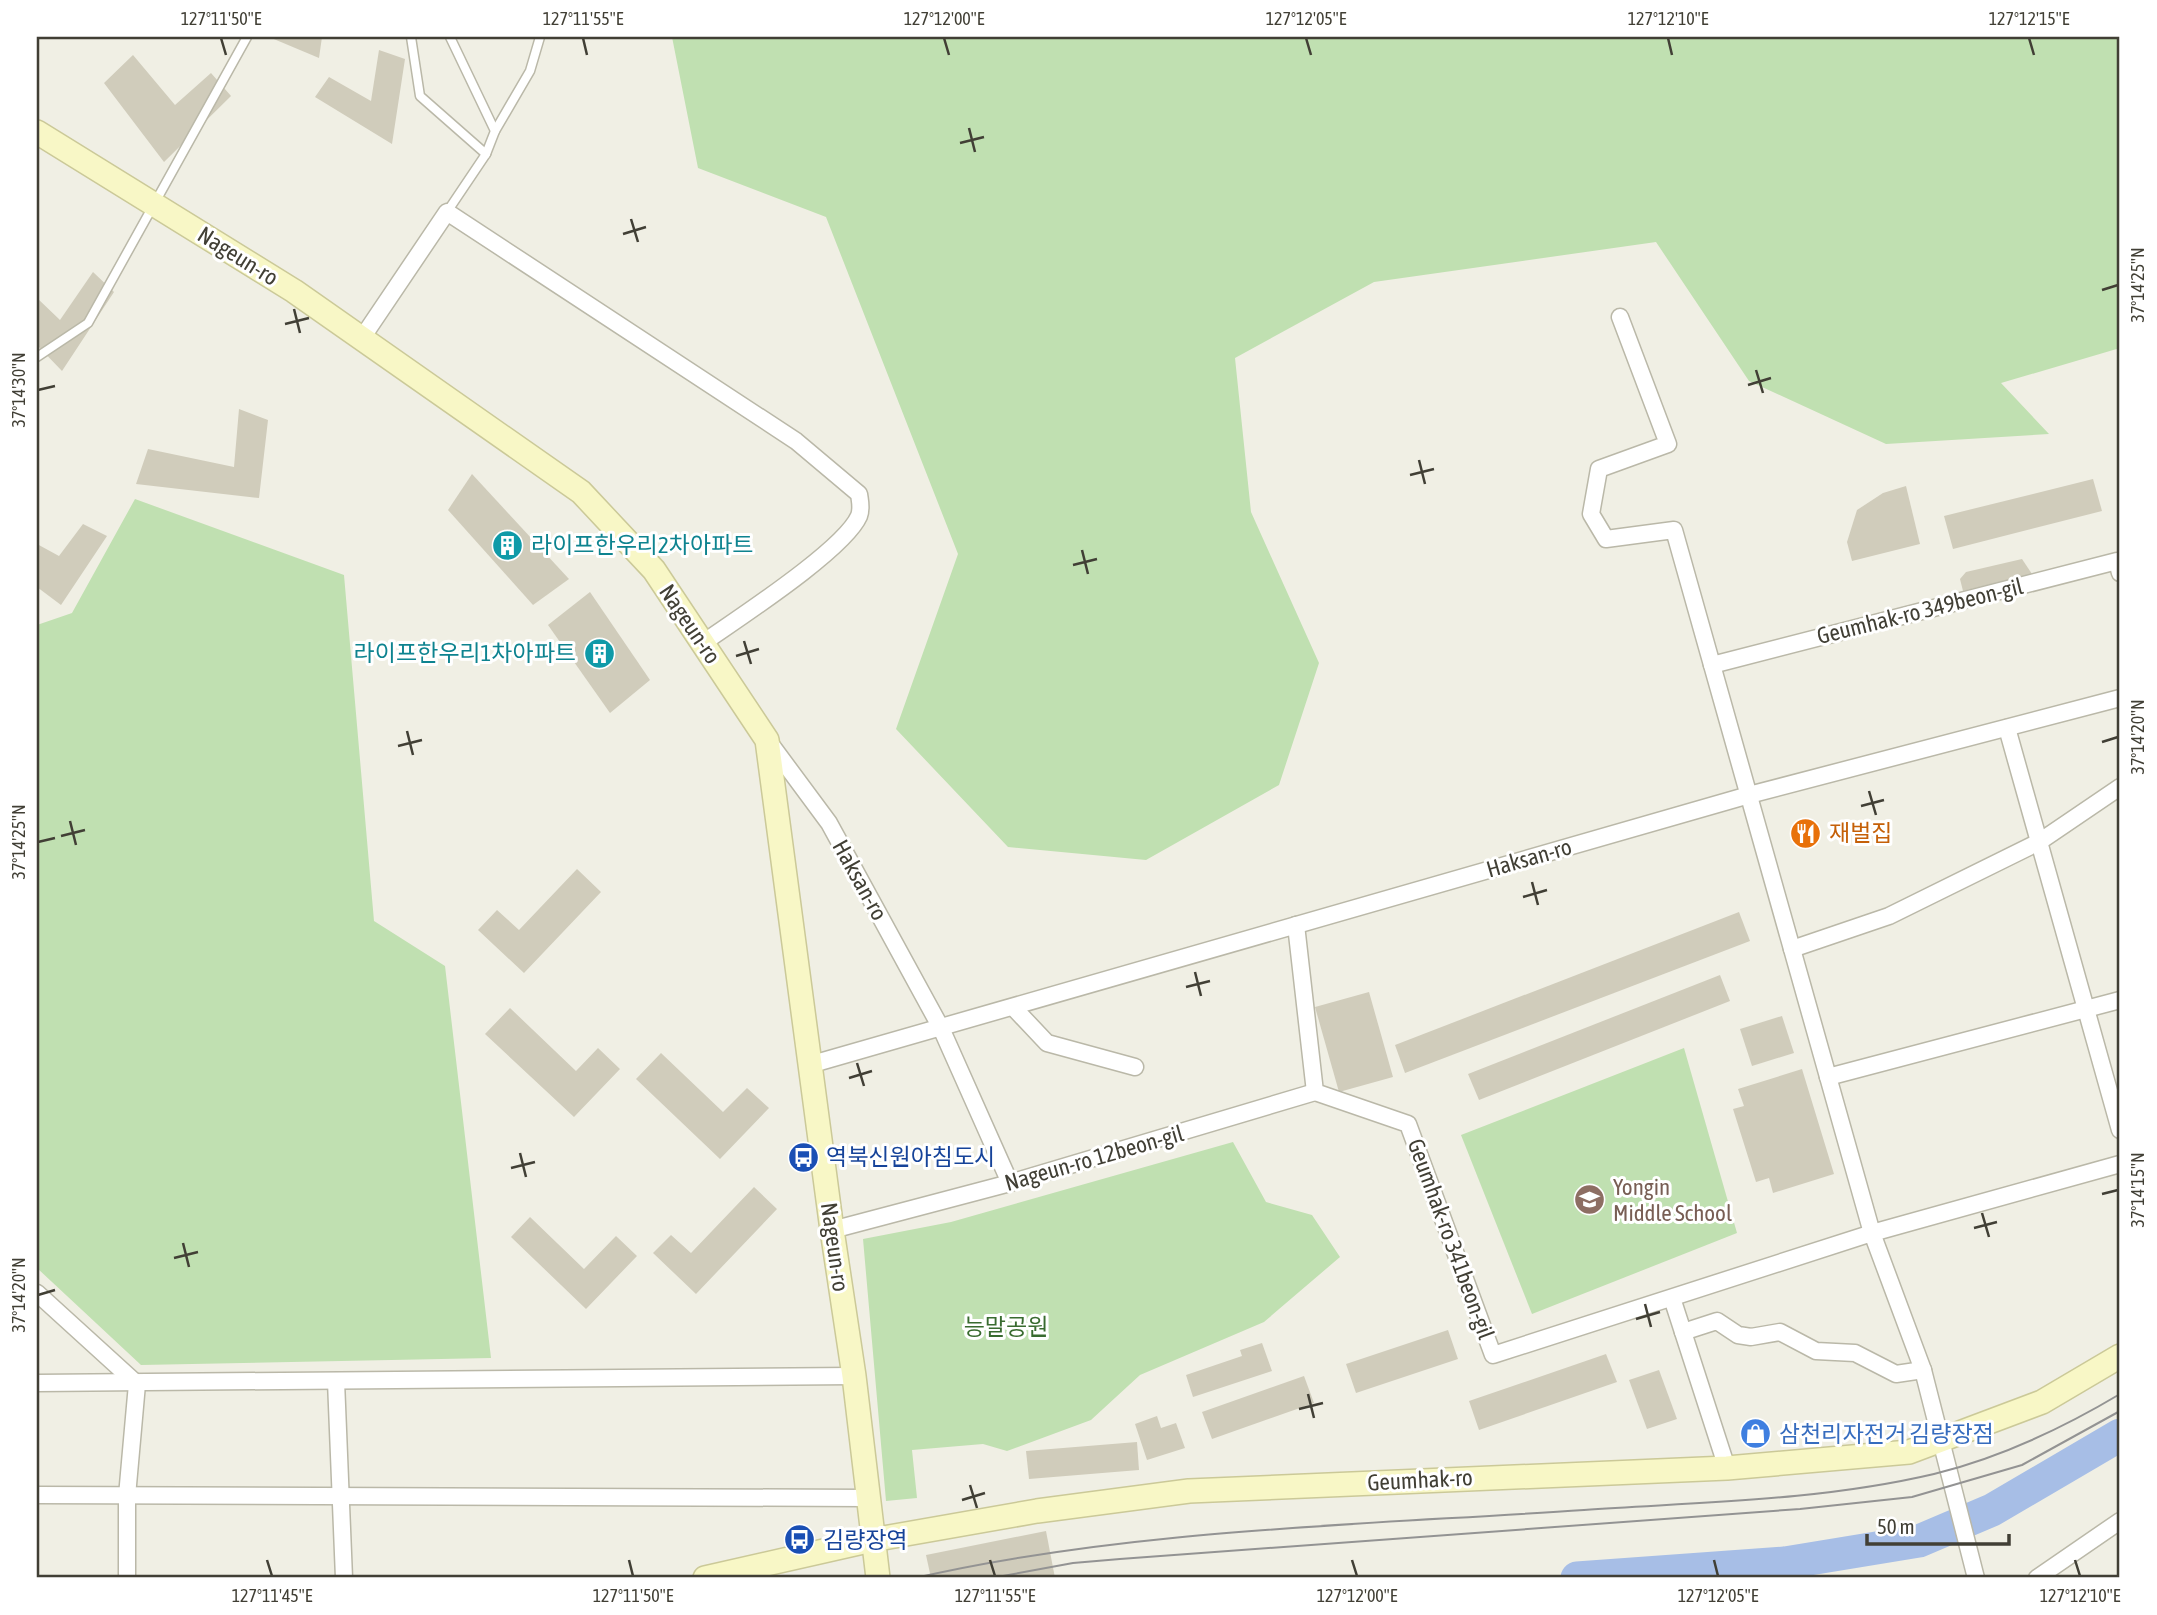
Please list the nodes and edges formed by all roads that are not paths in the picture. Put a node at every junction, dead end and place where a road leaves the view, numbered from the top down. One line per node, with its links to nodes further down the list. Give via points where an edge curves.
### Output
1 (247, 37): 8 (lane)
2 (411, 37): 7 (lane, via 420,96)
3 (450, 37): 5 (lane)
4 (540, 37): 5 (lane, via 530,71)
5 (495, 131): 7 (lane)
6 (37, 132): 8 (main road, Nageun-ro)
7 (486, 154): 9 (lane)
8 (155, 205): 11 (main road, Nageun-ro); 12 (lane, via 88,323)
9 (447, 212): 11 (street); 14 (street, via 796,441 859,494 858,518 820,557)
10 (1620, 317): 15 (street, via 1668,443 1599,469 1591,514 1606,539 1674,530)
11 (362, 338): 14 (main road, Nageun-ro, via 581,492 654,570)
12 (37, 357)
13 (2120, 573): 15 (street, Geumhak-ro 349beon-gil, via 2117,561)
14 (703, 643): 18 (main road, Nageun-ro)
15 (1712, 664): 20 (street)
16 (2120, 698): 17 (street, Haksan-ro)
17 (2007, 728): 20 (street, Haksan-ro); 21 (street)
18 (767, 740): 27 (street, Haksan-ro, via 829,823); 28 (main road, Nageun-ro)
19 (2120, 787): 21 (street)
20 (1749, 795): 22 (street, Haksan-ro); 23 (street)
21 (2039, 842): 23 (street, via 1889,916); 26 (street)
22 (1296, 925): 25 (street, Haksan-ro); 31 (street)
23 (1792, 949): 30 (street)
24 (2120, 1000): 26 (street)
25 (1013, 1007): 27 (street, Haksan-ro); 29 (street, via 1047,1043)
26 (2086, 1009): 30 (street); 32 (street)
27 (941, 1028): 28 (street, Haksan-ro); 34 (street)
28 (809, 1065): 35 (main road, Nageun-ro)
29 (1135, 1067)
30 (1828, 1077): 36 (street)
31 (1315, 1092): 34 (street, Nageun-ro 12beon-gil); 38 (street, Geumhak-ro 341beon-gil, via 1408,1124 1493,1355)
32 (2120, 1130)
33 (2120, 1164): 36 (street)
34 (1010, 1184): 35 (street, Nageun-ro 12beon-gil)
35 (832, 1230): 42 (main road, Nageun-ro)
36 (1872, 1233): 38 (street); 41 (street)
37 (37, 1293): 45 (street)
38 (1672, 1298): 39 (street)
39 (1683, 1332): 41 (street, via 1717,1321 1738,1335 1780,1332 1816,1351 1855,1353 1896,1374); 47 (street)
40 (2120, 1356): 46 (main road, Geumhak-ro, via 2042,1402)
41 (1923, 1370): 46 (street)
42 (854, 1376): 43 (street); 51 (main road, Nageun-ro)
43 (336, 1381): 45 (street); 50 (street)
44 (37, 1383): 45 (street)
45 (138, 1384): 49 (street)
46 (1943, 1448): 47 (main road, Geumhak-ro); 58 (street)
47 (1727, 1468): 53 (main road, Geumhak-ro, via 1189,1491)
48 (37, 1496): 49 (street)
49 (127, 1496): 50 (street); 54 (street)
50 (340, 1497): 51 (street); 55 (street)
51 (867, 1498): 53 (main road, Nageun-ro)
52 (2120, 1521): 59 (street)
53 (872, 1540): 56 (main road, Geumhak-ro); 57 (main road, Nageun-ro)
54 (127, 1578)
55 (344, 1578)
56 (705, 1578)
57 (878, 1578)
58 (1976, 1578)
59 (2037, 1578)

